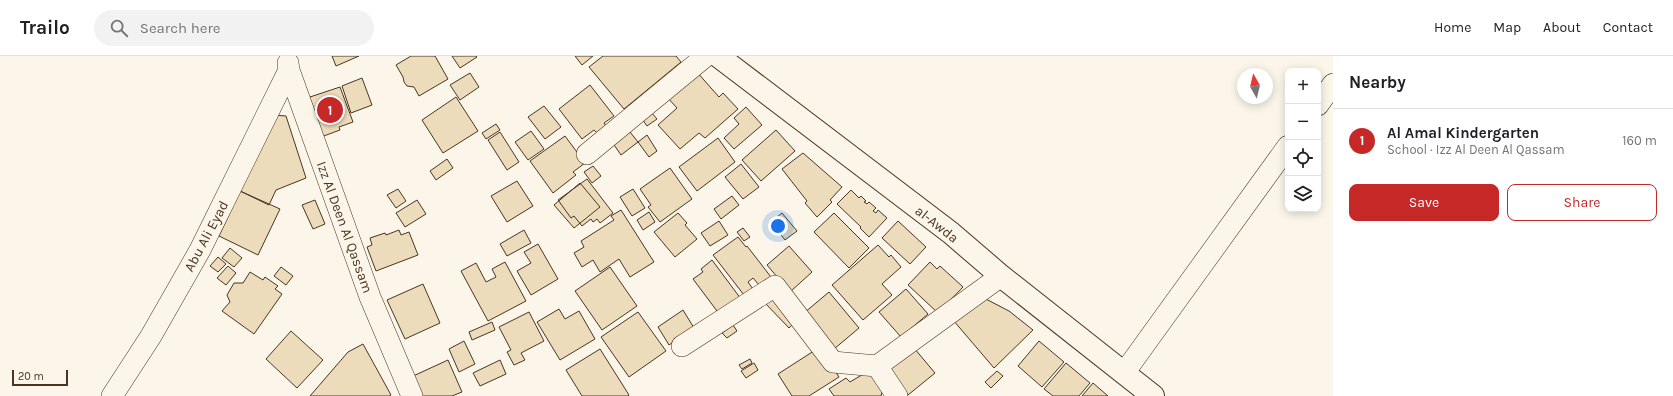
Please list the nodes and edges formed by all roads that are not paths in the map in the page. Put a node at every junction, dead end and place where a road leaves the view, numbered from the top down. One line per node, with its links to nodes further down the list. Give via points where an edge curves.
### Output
1 (706, 56): 7 (street)
2 (718, 56): 8 (main road, al-Awda, via 951,233)
3 (288, 63): 12 (street, Abu Ali Eyad, via 200,250 151,336); 13 (street, Izz Al Deen Al Qassam, via 370,297)
4 (1333, 84): 5 (street)
5 (1319, 104)
6 (1285, 150): 11 (street)
7 (587, 154)
8 (1001, 276): 10 (street); 11 (main road, al-Awda)
9 (682, 346): 10 (street, via 775,286 833,362)
10 (877, 366): 14 (street)
11 (1124, 373): 15 (main road, al-Awda)
12 (112, 396)
13 (412, 396)
14 (897, 396)
15 (1153, 396)

